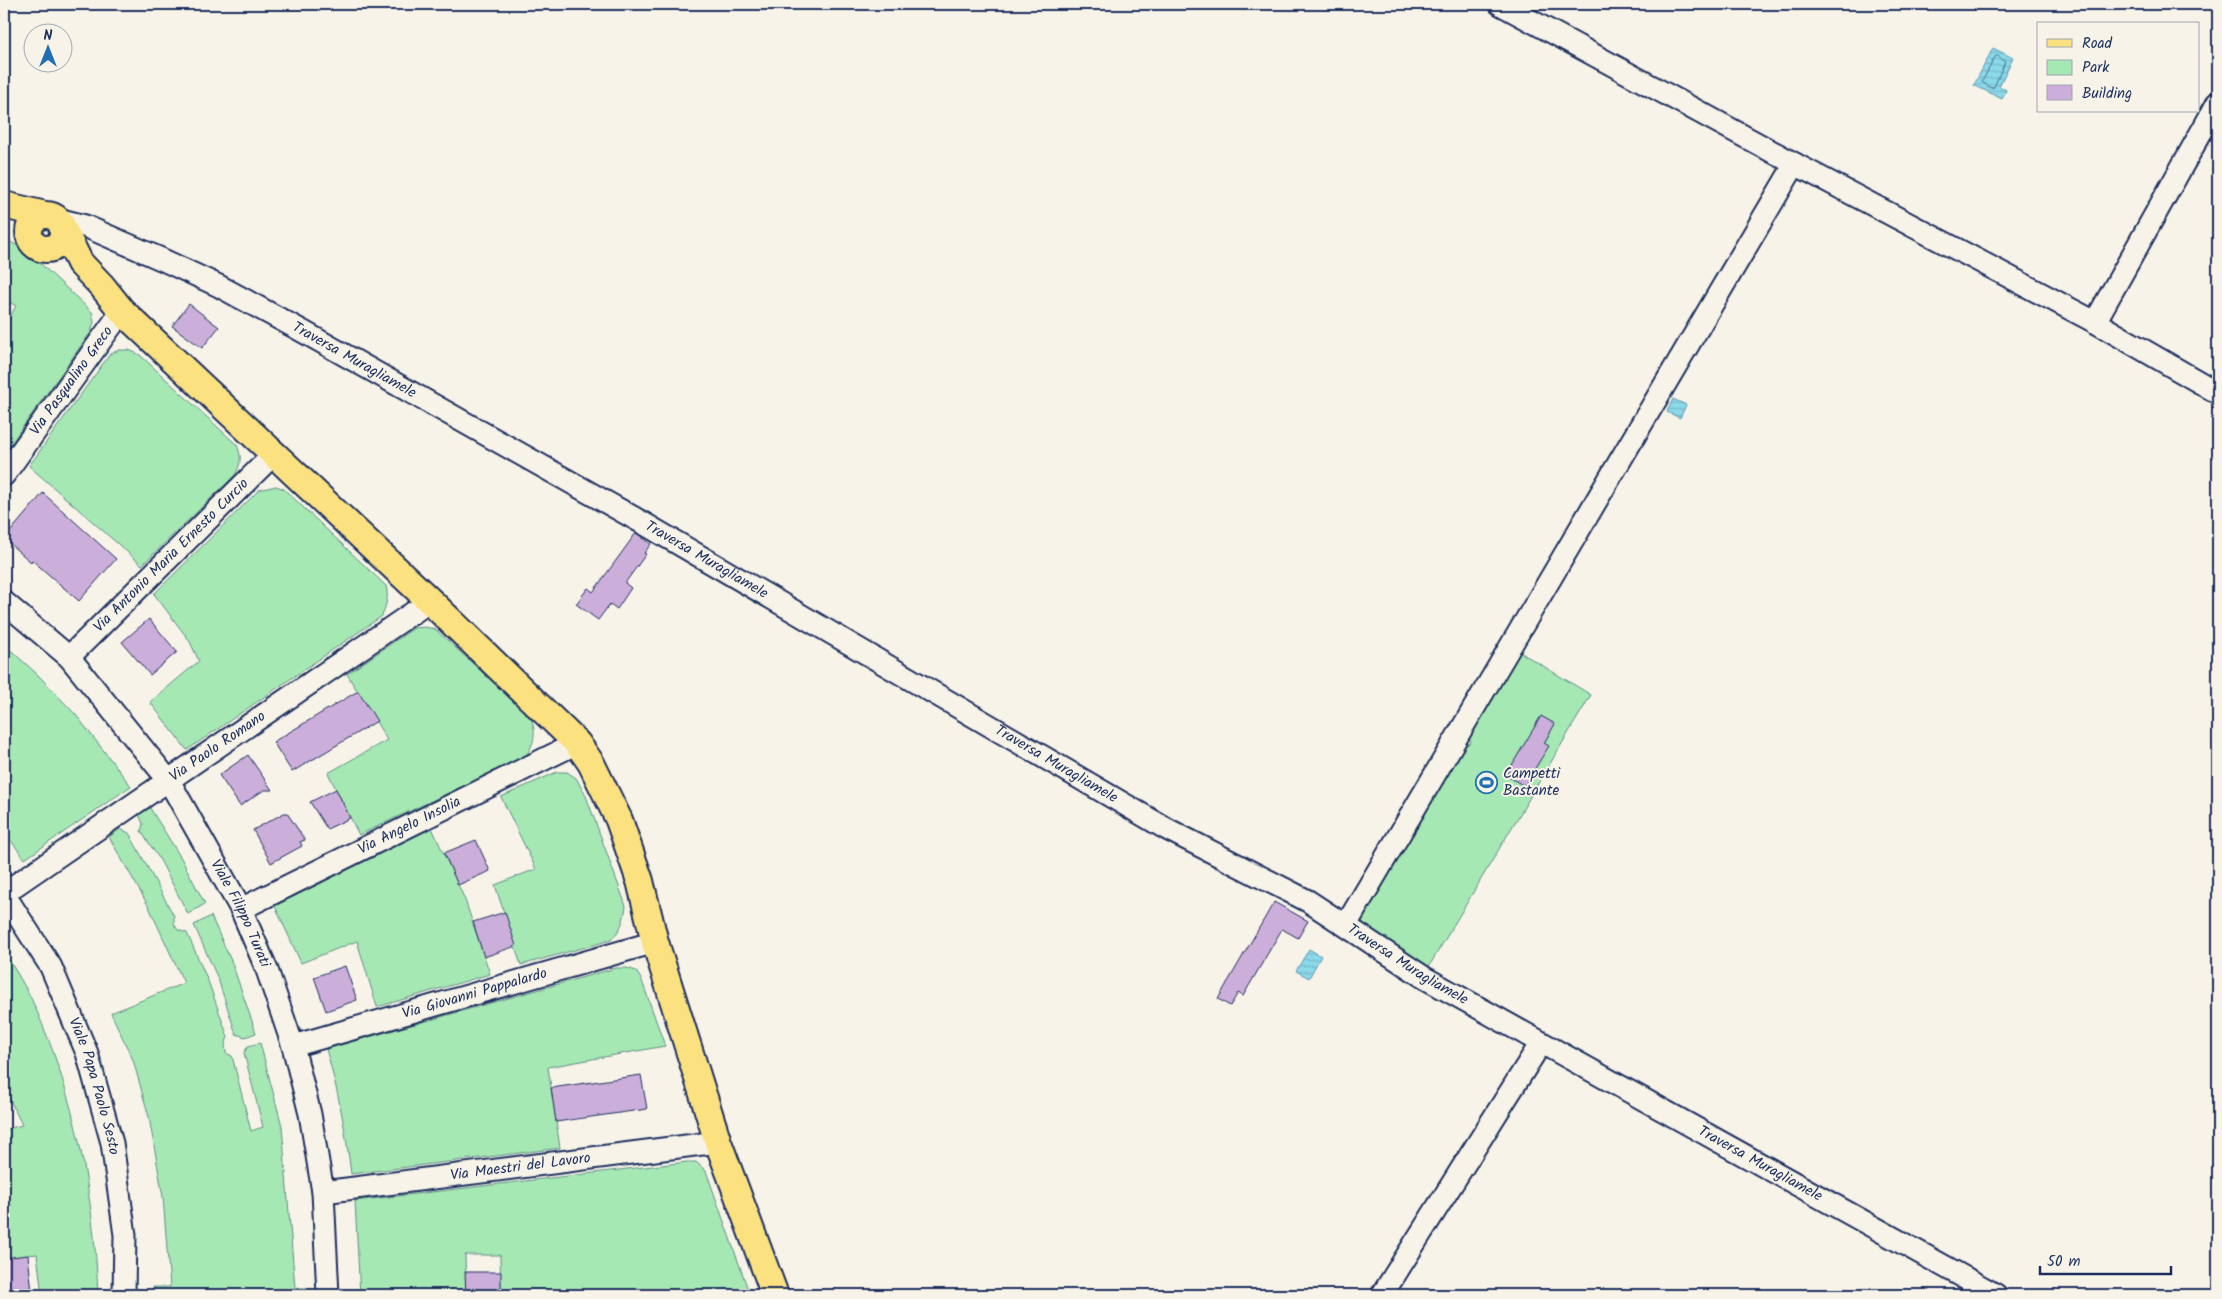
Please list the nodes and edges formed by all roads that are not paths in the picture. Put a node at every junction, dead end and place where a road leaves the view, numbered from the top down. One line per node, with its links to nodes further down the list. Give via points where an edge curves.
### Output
1 (1500, 4): 3 (street)
2 (2218, 102): 9 (street)
3 (1795, 164): 9 (street); 20 (street)
4 (4, 204): 6 (main road)
5 (4, 220): 6 (main road)
6 (52, 234): 7 (street); 7 (street, Traversa Muragliamele, via 85,226); 8 (main road)
7 (114, 238): 20 (street, Traversa Muragliamele, via 219,286 302,331 643,523 1166,828 1308,901)
8 (122, 311): 11 (main road); 12 (street, Via Pasqualino Greco)
9 (2095, 322): 10 (street)
10 (2218, 393)
11 (273, 455): 13 (main road); 15 (street, Via Antonio Maria Ernesto Curcio)
12 (4, 475)
13 (430, 601): 16 (main road); 17 (street, Via Paolo Romano)
14 (4, 602): 15 (street, Viale Filippo Turati)
15 (69, 657): 17 (street, Viale Filippo Turati)
16 (577, 743): 19 (street, Via Angelo Insolia); 21 (main road, via 591,763 619,820 640,881)
17 (169, 781): 18 (street, Via Paolo Romano); 19 (street, Viale Filippo Turati)
18 (4, 894): 26 (street, Viale Papa Paolo Sesto, via 51,967 87,1053 112,1143 125,1235)
19 (241, 909): 23 (street, Viale Filippo Turati, via 267,970)
20 (1346, 925): 22 (street, Traversa Muragliamele, via 1425,978)
21 (655, 942): 23 (street, Via Giovanni Pappalardo); 24 (main road)
22 (1542, 1043): 29 (street); 30 (street, Traversa Muragliamele)
23 (293, 1046): 25 (street, Viale Filippo Turati, via 310,1114)
24 (718, 1142): 25 (street, Via Maestri del Lavoro); 28 (main road)
25 (324, 1192): 27 (street, Viale Filippo Turati)
26 (124, 1295)
27 (328, 1295)
28 (775, 1295)
29 (1382, 1295)
30 (1996, 1295)

